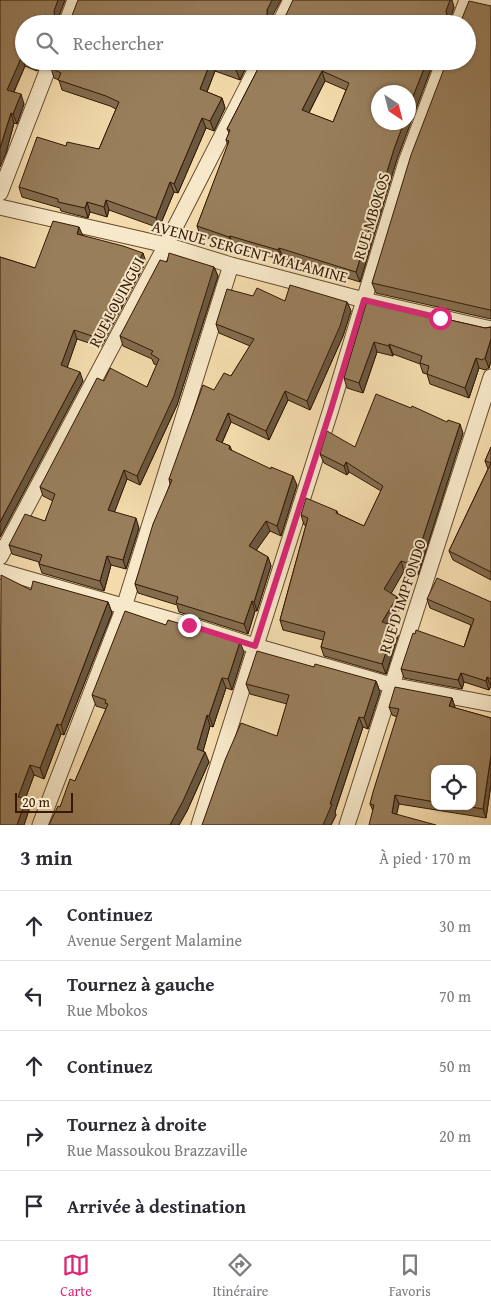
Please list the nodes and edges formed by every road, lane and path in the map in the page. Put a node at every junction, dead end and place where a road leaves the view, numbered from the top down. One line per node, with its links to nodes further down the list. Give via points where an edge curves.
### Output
1 (75, 0): 6 (street)
2 (291, 0): 7 (street)
3 (467, 0): 8 (street)
4 (472, 0): 5 (street)
5 (491, 4)
6 (69, 15)
7 (284, 15)
8 (461, 15)
9 (48, 70): 12 (street)
10 (255, 70): 14 (street, RUE LOUINGUI)
11 (441, 70): 16 (street, RUE MBOKOS, via 406,162)
12 (0, 193)
13 (0, 207): 14 (street, AVENUE SERGENT MALAMINE)
14 (166, 245): 15 (street, AVENUE SERGENT MALAMINE); 19 (street, RUE LOUINGUI)
15 (231, 265): 16 (street, AVENUE SERGENT MALAMINE); 21 (street)
16 (364, 300): 17 (street, AVENUE SERGENT MALAMINE); 22 (street, RUE MBOKOS)
17 (491, 329)
18 (491, 378): 23 (street, RUE D'IMPFONDO)
19 (0, 557)
20 (0, 571): 21 (street)
21 (124, 607): 22 (street); 25 (street)
22 (255, 646): 23 (street); 26 (street, RUE MBOKOS)
23 (391, 685): 24 (street); 27 (street, RUE D'IMPFONDO)
24 (491, 704)
25 (40, 825)
26 (199, 825)
27 (347, 825)

